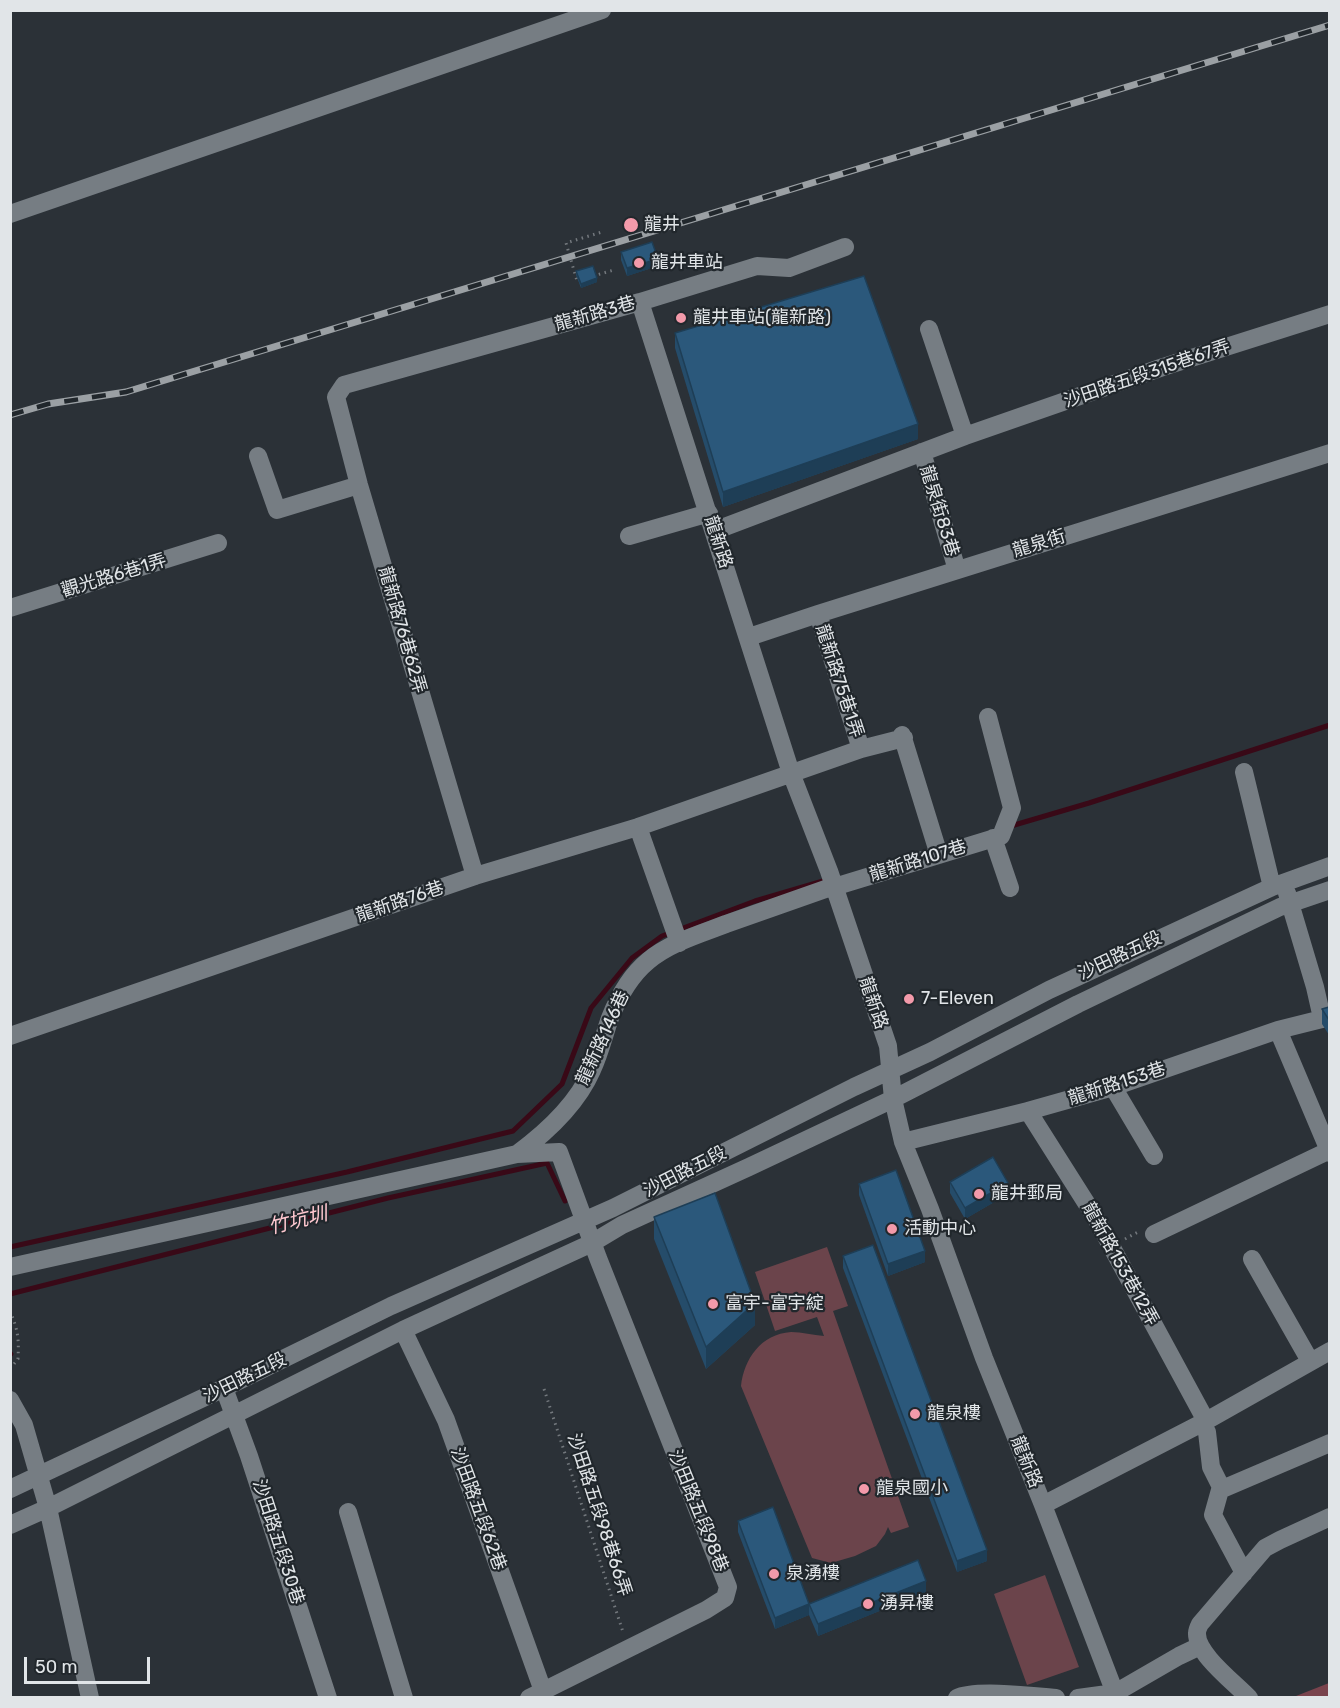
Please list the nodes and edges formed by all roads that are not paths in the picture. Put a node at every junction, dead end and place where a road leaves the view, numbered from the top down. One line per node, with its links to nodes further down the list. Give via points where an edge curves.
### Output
1 (602, 10): 2 (street)
2 (10, 214)
3 (845, 247): 4 (street, 龍新路3巷, via 789,268 757,266)
4 (640, 302): 7 (street, 龍新路3巷); 13 (street, 龍新路)
5 (1329, 314): 8 (street, 沙田路五段315巷67弄)
6 (929, 329): 8 (street)
7 (344, 386): 12 (street, 龍新路76巷62弄, via 336,397)
8 (965, 436): 9 (street, 沙田路五段315巷67弄)
9 (922, 452): 13 (street, 沙田路五段315巷67弄); 16 (street, 龍泉街83巷)
10 (1329, 453): 16 (street, 龍泉街)
11 (258, 456): 12 (street, via 278,510)
12 (359, 485): 28 (street, 龍新路76巷62弄)
13 (712, 522): 14 (street, 沙田路五段315巷67弄); 19 (street, 龍新路)
14 (629, 536)
15 (218, 543): 17 (street, 觀光路6巷1弄)
16 (957, 570): 18 (street, 龍泉街)
17 (10, 608)
18 (818, 614): 19 (street, 龍泉街); 21 (street, 龍新路75巷1弄)
19 (749, 637): 23 (street, 龍新路)
20 (988, 717): 25 (street, via 1012,808)
21 (861, 749): 23 (street, 龍新路76巷); 26 (street, 龍新路76巷, via 903,736)
22 (1244, 772): 30 (street)
23 (791, 773): 24 (street, 龍新路76巷); 29 (street, 龍新路)
24 (638, 827): 28 (street, 龍新路76巷); 34 (street)
25 (1001, 831): 26 (street, 龍新路107巷); 31 (street)
26 (937, 849): 29 (street, 龍新路107巷)
27 (1329, 866): 30 (street, 沙田路五段)
28 (475, 876): 37 (street, 龍新路76巷)
29 (832, 881): 34 (street, 龍新路146巷, via 756,913); 38 (street, 龍新路, via 888,1046)
30 (1278, 885): 33 (street); 38 (street, 沙田路五段, via 1049,990)
31 (1010, 888)
32 (1329, 890): 33 (street, 沙田路五段)
33 (1291, 904): 35 (street); 40 (street, 沙田路五段, via 1078,1004)
34 (676, 935): 44 (street, 龍新路146巷, via 630,980 611,1016 592,1071 577,1095 548,1128)
35 (1326, 1017): 36 (street, 龍新路153巷)
36 (1278, 1030): 39 (street, 龍新路153巷); 43 (street)
37 (10, 1036)
38 (890, 1071): 40 (street, 龍新路); 46 (street, 沙田路五段)
39 (1113, 1087): 41 (street, 龍新路153巷); 45 (street)
40 (893, 1099): 42 (street, 龍新路); 48 (street, 沙田路五段, via 622,1225)
41 (1028, 1111): 42 (street, 龍新路153巷); 57 (street, 龍新路153巷12弄, via 1097,1220)
42 (903, 1142): 62 (street, 龍新路)
43 (1329, 1152): 47 (street)
44 (517, 1154): 46 (street, 沙田路五段98巷, via 559,1152); 50 (street)
45 (1154, 1156)
46 (583, 1220): 48 (street, 沙田路五段98巷); 54 (street, 沙田路五段, via 391,1306)
47 (1154, 1234)
48 (592, 1243): 51 (street, 沙田路五段); 69 (street, 沙田路五段98巷, via 728,1587 725,1598 706,1610)
49 (1252, 1259): 53 (street)
50 (10, 1267)
51 (403, 1330): 56 (street, 沙田路五段); 69 (street, 沙田路五段62巷, via 446,1420)
52 (1329, 1351): 53 (street)
53 (1310, 1361): 57 (street)
54 (224, 1388): 56 (street, 沙田路五段30巷); 59 (street, 沙田路五段)
55 (10, 1400): 59 (street, via 24,1425)
56 (234, 1414): 63 (street, 沙田路五段); 72 (street, 沙田路五段30巷)
57 (1204, 1422): 61 (street, 龍新路153巷12弄, via 1211,1467); 62 (street)
58 (1329, 1443): 61 (street)
59 (39, 1475): 60 (street, 沙田路五段); 63 (street)
60 (10, 1489)
61 (1222, 1489): 67 (street, via 1213,1515)
62 (1043, 1505): 70 (street, 龍新路)
63 (48, 1508): 66 (street, 沙田路五段); 71 (street)
64 (348, 1512): 73 (street)
65 (1329, 1517): 67 (street, via 1265,1548)
66 (10, 1525)
67 (1244, 1573): 68 (street, via 1200,1624 1196,1632)
68 (1200, 1646): 70 (street); 77 (street)
69 (536, 1694)
70 (1117, 1695): 76 (street)
71 (90, 1698)
72 (328, 1698)
73 (404, 1698)
74 (957, 1698): 75 (street, via 964,1694)
75 (1056, 1698)
76 (1078, 1698)
77 (1249, 1698)

